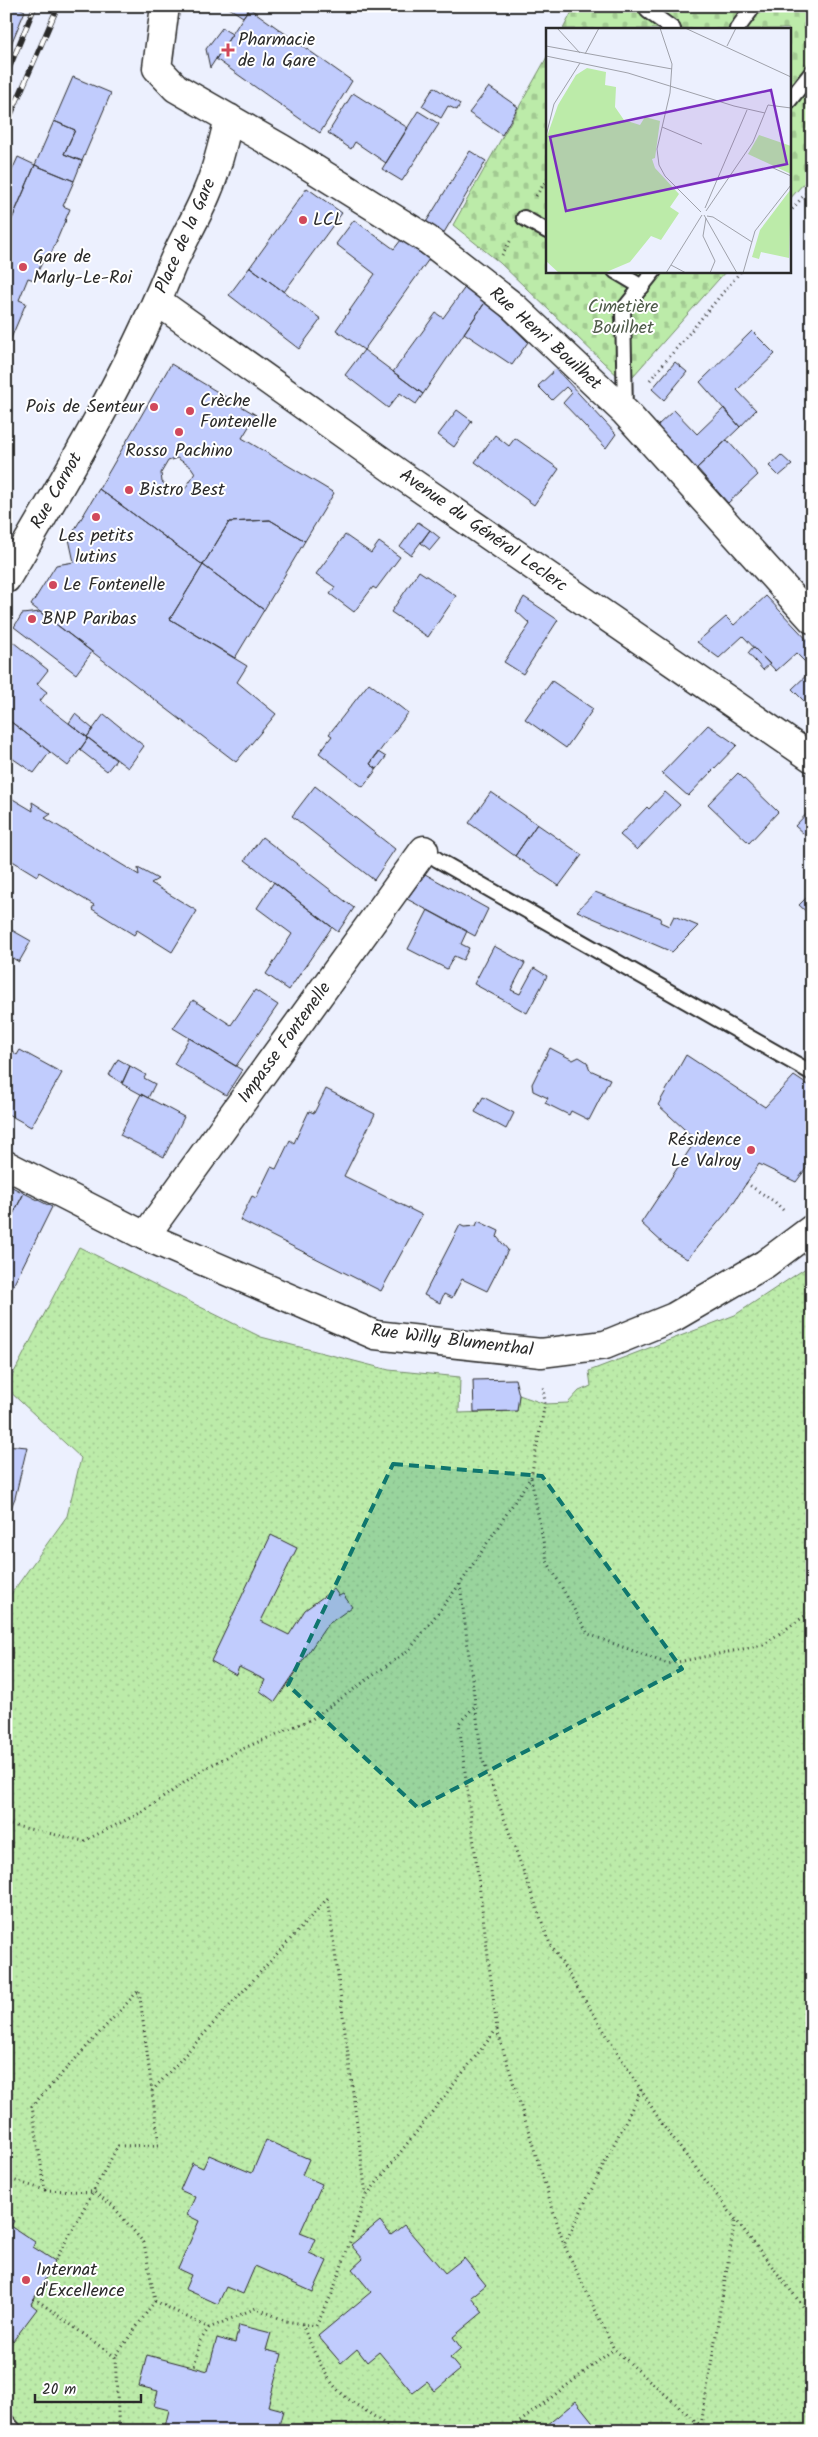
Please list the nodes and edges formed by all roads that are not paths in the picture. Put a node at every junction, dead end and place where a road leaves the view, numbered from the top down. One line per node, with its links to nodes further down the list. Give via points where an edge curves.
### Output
1 (165, 6): 8 (street, via 157,68 176,88)
2 (754, 6): 5 (lane)
3 (648, 10): 4 (lane)
4 (672, 28)
5 (738, 28)
6 (812, 72): 7 (lane)
7 (790, 100)
8 (229, 118): 14 (street, Place de la Gare, via 208,191); 15 (street, Rue Henri Bouilhet, via 428,240 514,307)
9 (524, 218): 10 (lane)
10 (546, 230)
11 (617, 272): 13 (lane)
12 (653, 272): 13 (lane)
13 (642, 287): 15 (lane, via 623,310)
14 (157, 301): 16 (street, Place de la Gare); 19 (street, Avenue du Général Leclerc, via 404,477)
15 (625, 412): 18 (street, Rue Henri Bouilhet)
16 (93, 430): 17 (street, Rue Carnot)
17 (6, 579)
18 (812, 619)
19 (812, 758)
20 (424, 850): 21 (lane); 24 (street, Impasse Fontenelle)
21 (812, 1073)
22 (6, 1165): 24 (street, Rue Willy Blumenthal)
23 (809, 1231): 24 (street, Rue Willy Blumenthal, via 765,1264 674,1317 605,1344 541,1353 375,1335)
24 (145, 1236)
25 (6, 2421): 26 (lane)
26 (15, 2431)

